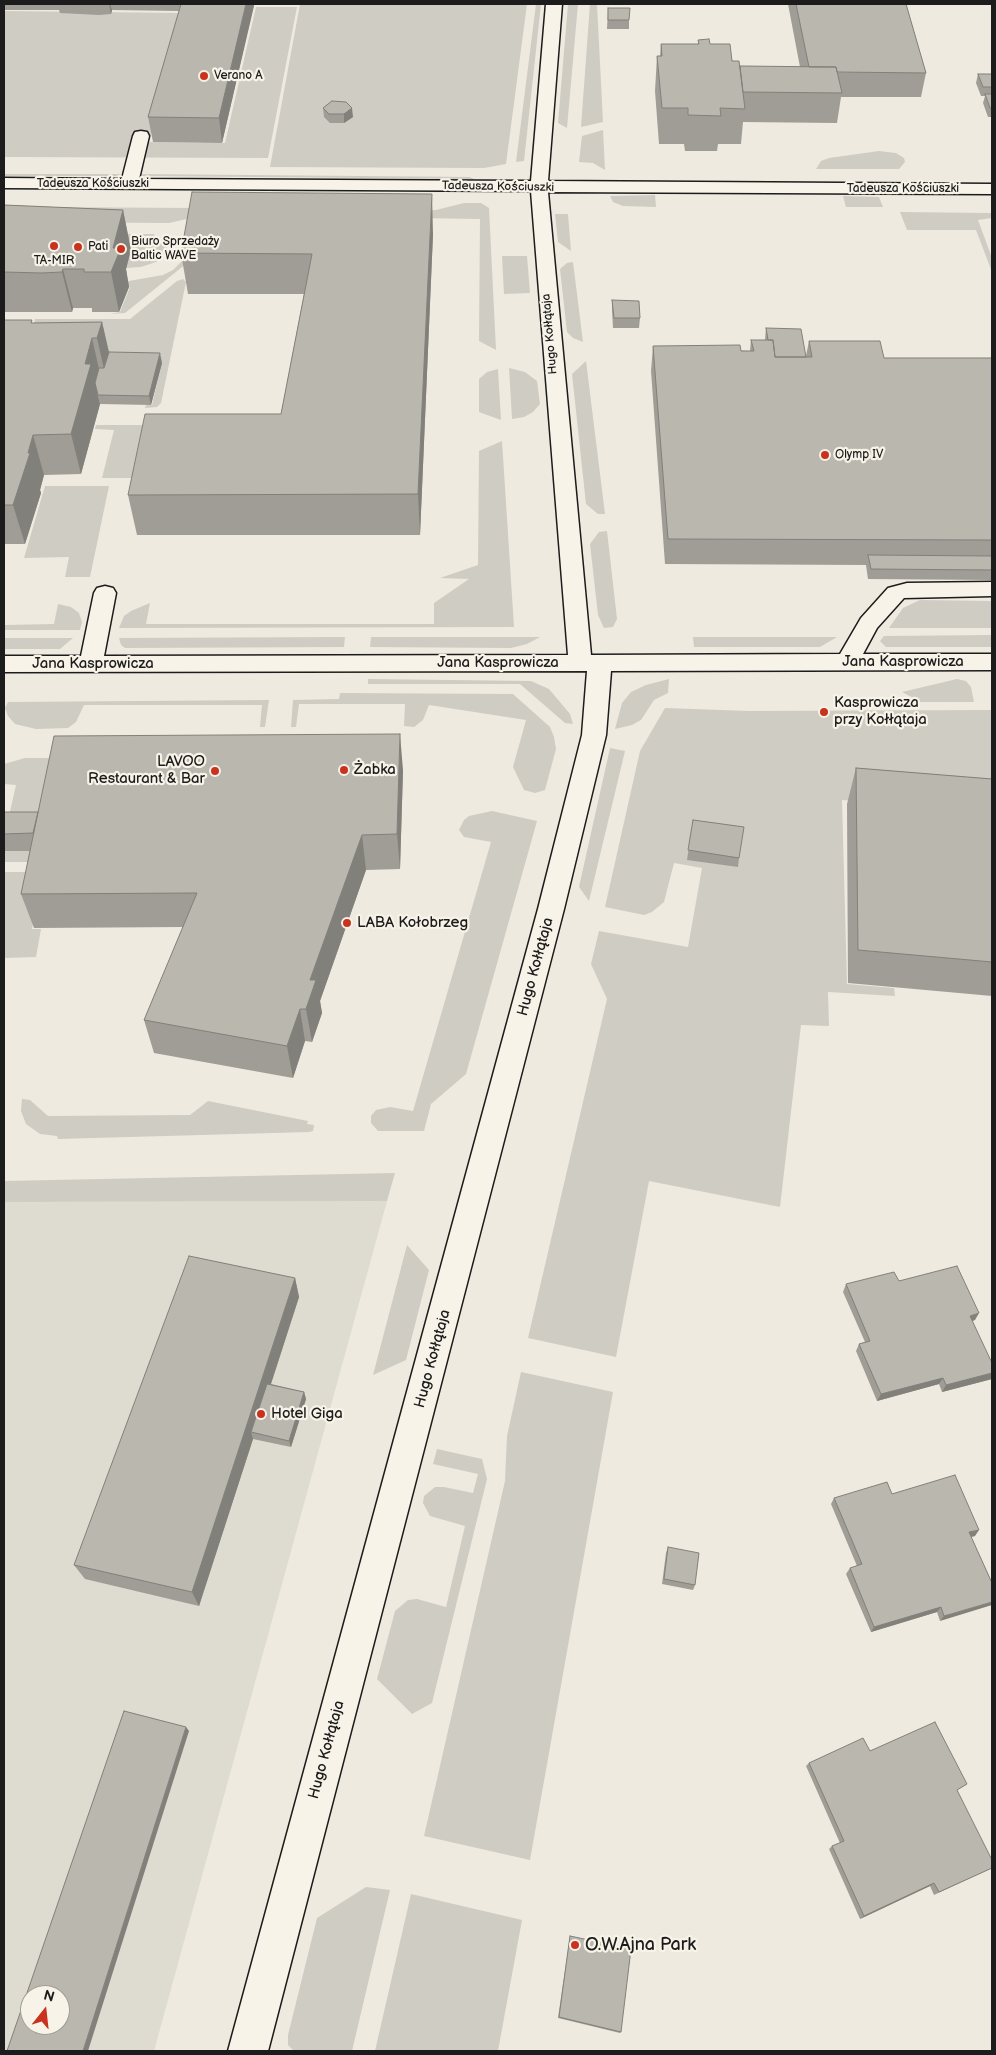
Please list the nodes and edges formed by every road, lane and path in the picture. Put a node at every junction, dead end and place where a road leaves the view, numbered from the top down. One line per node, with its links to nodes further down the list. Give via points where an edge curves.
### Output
1 (554, 4): 5 (street, Hugo Kołłątaja)
2 (141, 136): 4 (street)
3 (4, 183): 4 (street, Tadeusza Kościuszki)
4 (129, 184): 5 (street, Tadeusza Kościuszki, via 217,192)
5 (539, 187): 6 (street, Tadeusza Kościuszki); 11 (street, Hugo Kołłątaja)
6 (992, 189)
7 (992, 590): 9 (street, via 907,590 896,593 869,623)
8 (105, 593): 13 (street)
9 (848, 662): 10 (street, Jana Kasprowicza); 11 (street, Jana Kasprowicza)
10 (992, 662)
11 (589, 663): 13 (street, Jana Kasprowicza); 14 (street, Hugo Kołłątaja, via 599,698 592,742 551,909)
12 (4, 664): 13 (street, Jana Kasprowicza)
13 (91, 664)
14 (248, 2051)

